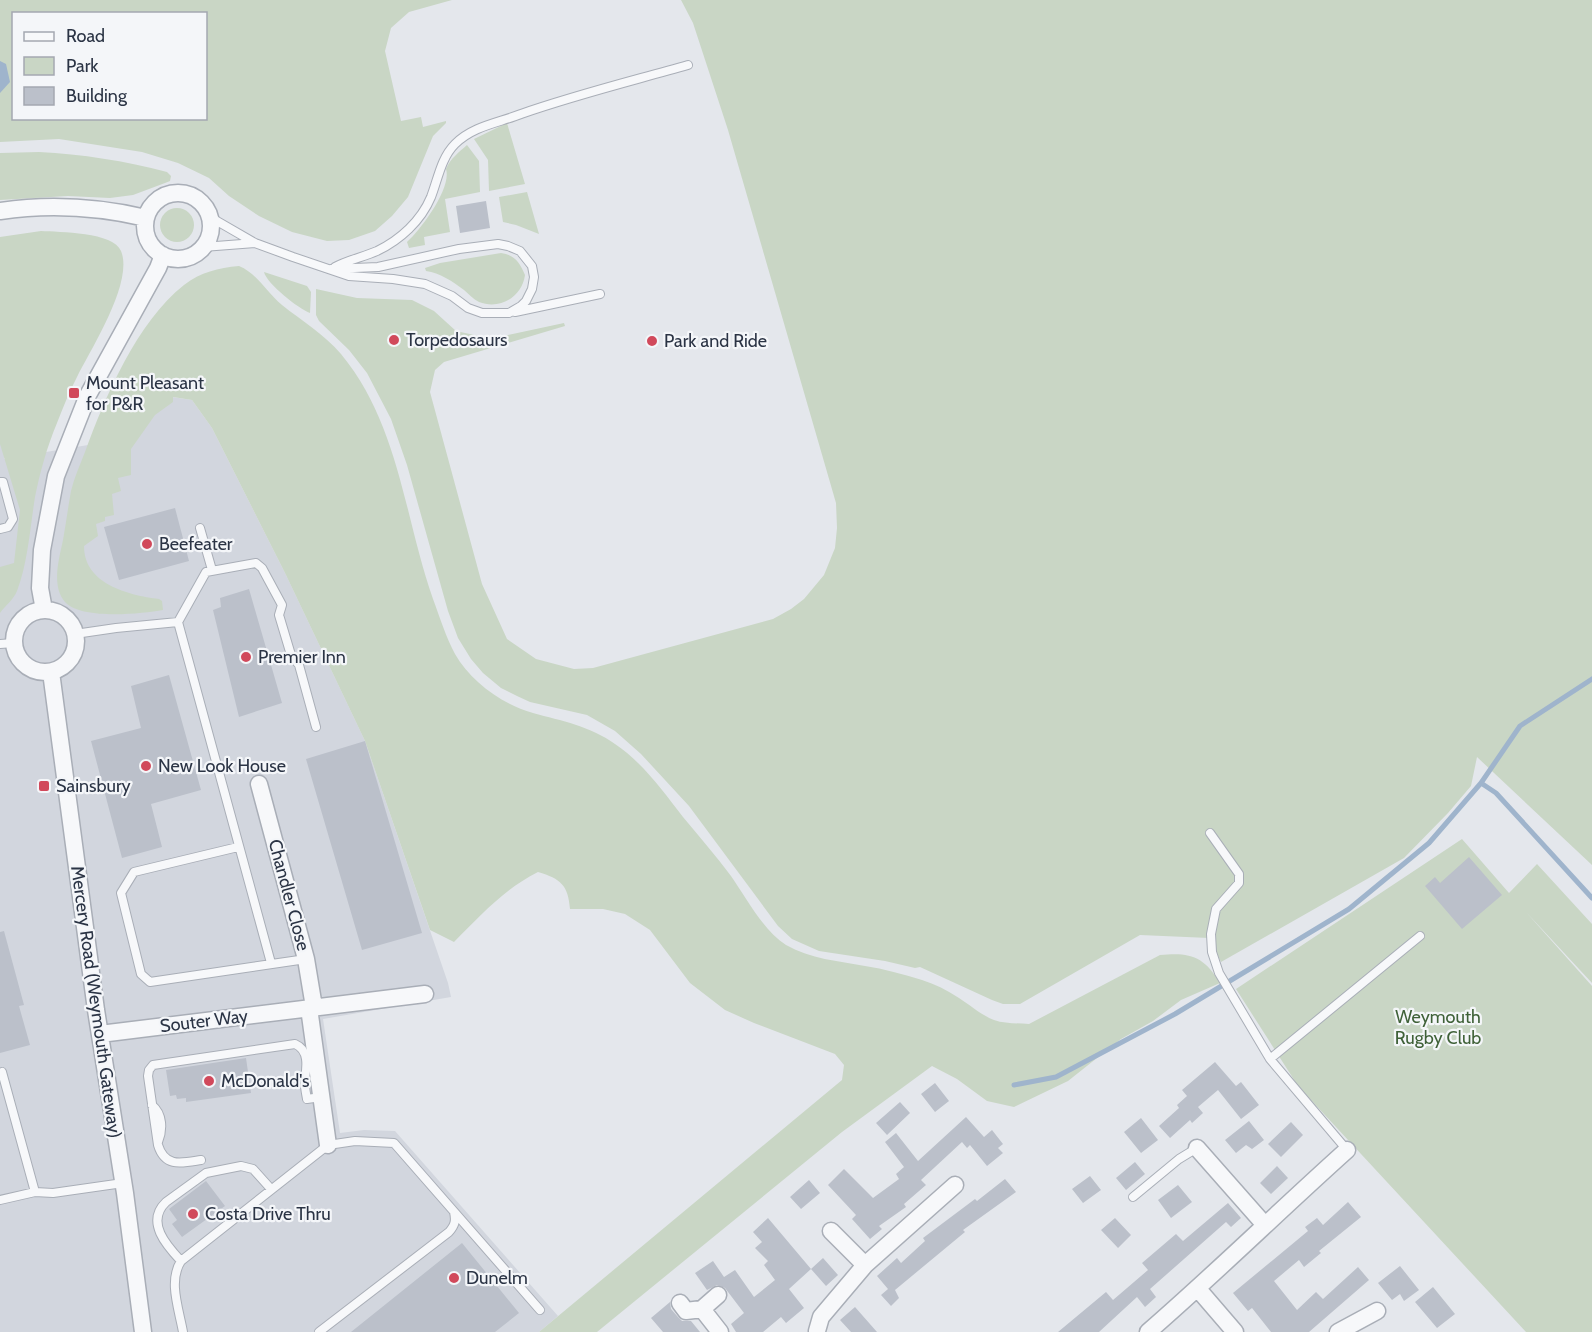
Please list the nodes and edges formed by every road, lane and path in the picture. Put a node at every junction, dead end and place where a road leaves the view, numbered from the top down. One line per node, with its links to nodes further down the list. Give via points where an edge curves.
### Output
1 (687, 65): 8 (lane, via 473,130 453,145 443,161 429,202 401,236 376,252)
2 (0, 211): 4 (street, via 85,209)
3 (210, 217): 4 (street, via 198,199 177,193 157,200); 5 (lane); 6 (street, via 209,238)
4 (146, 218): 7 (street, via 148,240)
5 (255, 243): 6 (lane); 8 (lane)
6 (203, 247): 7 (street, via 184,258)
7 (163, 255): 15 (street, via 88,395 56,476 42,550 40,588)
8 (331, 269): 10 (lane, via 349,276 425,284 482,313); 10 (lane, via 378,267 468,248 508,246 526,257 534,277 526,301)
9 (600, 294): 10 (lane)
10 (509, 313)
11 (0, 483): 13 (lane, via 3,482 13,519 8,527)
12 (200, 528): 14 (lane)
13 (0, 529)
14 (212, 570): 16 (lane, via 206,572); 20 (lane, via 252,562 262,568 282,605 279,615 291,655 299,665)
15 (44, 610): 17 (street, via 66,618); 18 (street, via 24,618)
16 (178, 622): 17 (lane); 23 (lane)
17 (75, 634): 19 (street, via 72,657)
18 (7, 643): 19 (street, via 28,667)
19 (51, 672): 29 (street, Mercery Road (Weymouth Gateway))
20 (316, 727)
21 (259, 784): 25 (street, Chandler Close)
22 (1210, 833): 30 (lane, via 1239,874 1239,883 1216,909 1212,952 1219,973)
23 (238, 847): 26 (lane); 26 (lane, via 134,872 121,893 141,974 150,982)
24 (1420, 936): 30 (lane)
25 (306, 959): 26 (lane); 28 (street, Chandler Close)
26 (271, 963)
27 (425, 994): 28 (street, Souter Way)
28 (311, 1007): 29 (street, Souter Way); 32 (street)
29 (100, 1034): 37 (street, Mercery Road (Weymouth Gateway))
30 (1270, 1059): 35 (lane)
31 (0, 1072): 40 (lane)
32 (314, 1098): 33 (street); 36 (lane, via 305,1081 305,1053 295,1044 150,1067 152,1104 162,1155 177,1163)
33 (328, 1145): 39 (lane); 43 (lane, via 355,1141 394,1143)
34 (1197, 1149): 41 (lane); 44 (street)
35 (1347, 1150): 44 (street)
36 (201, 1160)
37 (123, 1183): 40 (lane); 54 (street, Mercery Road (Weymouth Gateway))
38 (955, 1185): 47 (street)
39 (272, 1189): 46 (lane); 46 (lane, via 253,1169 241,1166 211,1170 165,1202 157,1218 160,1235)
40 (35, 1192): 42 (lane)
41 (1133, 1197)
42 (0, 1200)
43 (454, 1211): 52 (lane); 56 (lane, via 455,1226 449,1232)
44 (1264, 1224): 48 (street)
45 (831, 1231): 47 (street)
46 (181, 1260): 55 (lane, via 175,1284)
47 (865, 1265): 58 (street, via 821,1317)
48 (1198, 1289): 59 (street); 60 (street)
49 (718, 1295): 51 (street)
50 (680, 1303): 51 (street, via 686,1311)
51 (702, 1309): 57 (street)
52 (540, 1310)
53 (1377, 1311): 61 (street)
54 (143, 1332)
55 (183, 1332)
56 (320, 1332)
57 (720, 1332)
58 (816, 1332)
59 (1148, 1332)
60 (1235, 1332)
61 (1338, 1332)

